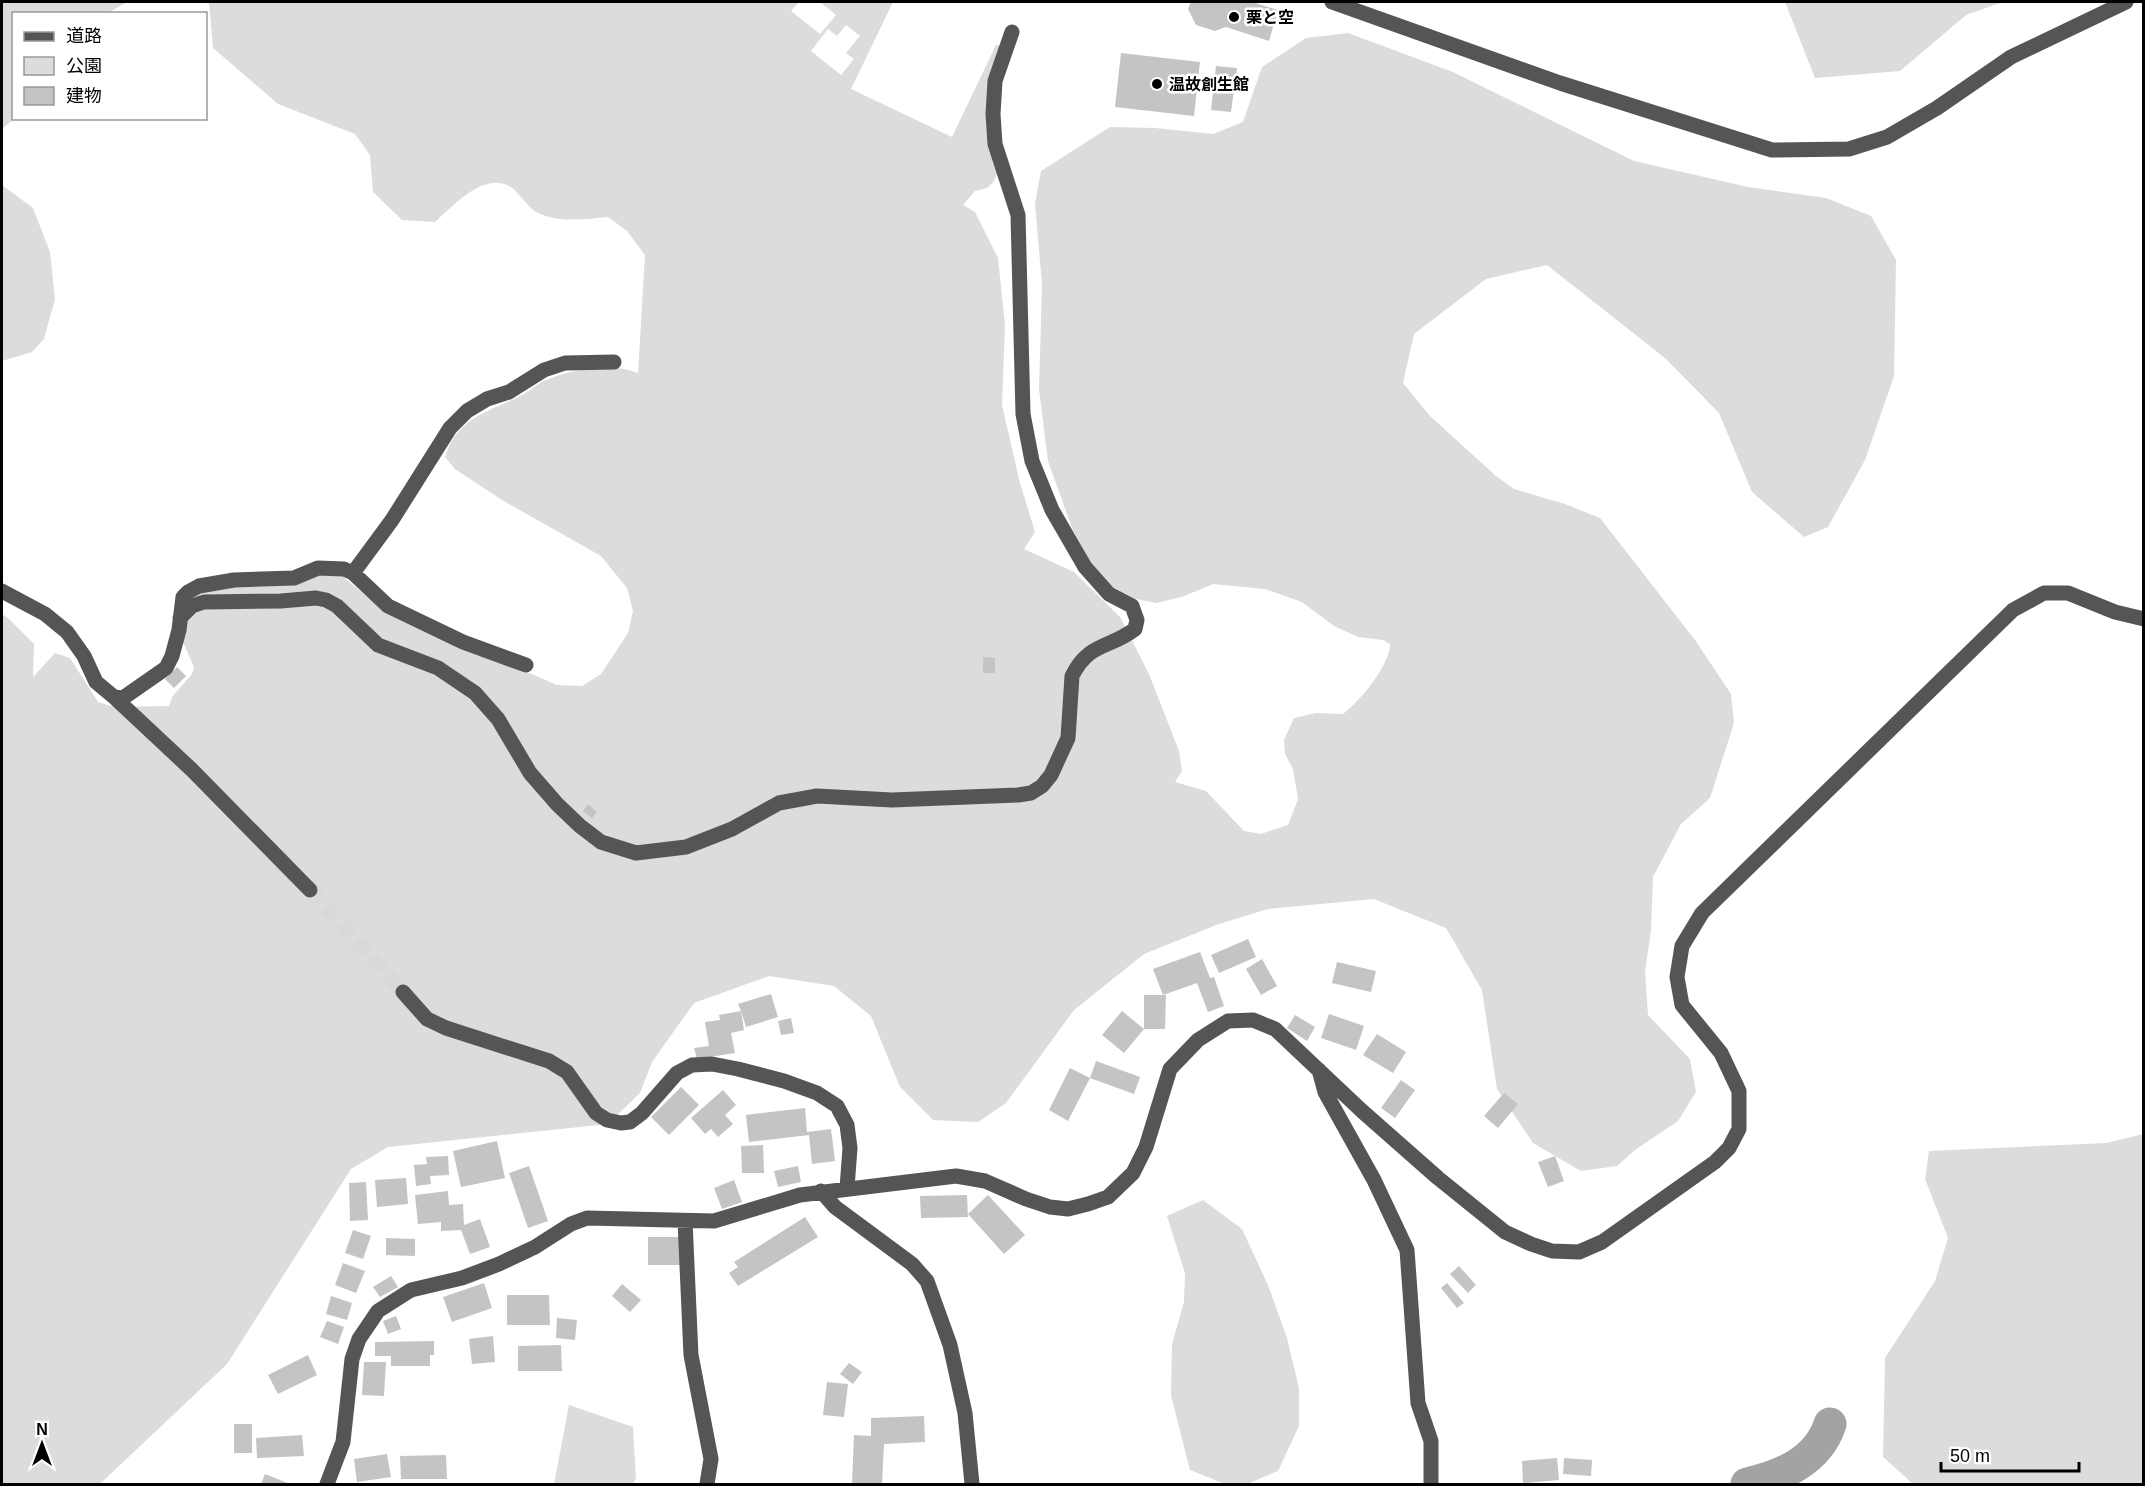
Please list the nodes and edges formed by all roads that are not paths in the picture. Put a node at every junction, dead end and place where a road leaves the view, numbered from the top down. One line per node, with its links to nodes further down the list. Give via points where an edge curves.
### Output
1 (1332, 2): 2 (street, via 1560,83 1772,150 1790,151 1849,149 1887,137 2012,57)
2 (2126, 2)
3 (1011, 32): 7 (street, via 995,81 993,114 995,144 1018,215 1023,414 1032,461 1052,510 1085,567 1109,594 1132,606 1137,620 1135,629 1084,657 1077,667 1072,676 1068,738 1042,786 1025,794 974,797 892,800 817,796 779,803 732,829 686,847 636,853 601,842 557,804 530,773 498,719 475,693 438,668 378,645 326,600 204,602 192,606)
4 (614, 362): 5 (street, via 565,363 544,370 467,411 450,429)
5 (353, 573): 7 (street, via 318,568 294,578 234,580 199,586 183,597); 9 (street, via 388,606 463,642)
6 (2, 591): 10 (street, via 45,614 67,632 96,681)
7 (180, 618): 10 (street, via 166,668 123,698)
8 (2144, 619): 13 (street, via 2068,593 2044,593 2013,610 1702,913 1682,946 1677,977 1682,1005 1720,1053 1739,1091 1739,1130 1729,1149 1715,1162 1602,1242 1579,1252 1552,1251 1505,1232 1438,1178)
9 (526, 665)
10 (114, 698): 11 (street, via 192,770)
11 (310, 890)
12 (403, 992): 14 (street, via 427,1019 567,1072 596,1113 607,1120 630,1122 677,1073 692,1065 738,1069 817,1093 837,1106 847,1125)
13 (1319, 1070): 14 (street, via 1275,1029 1253,1020 1228,1021 1197,1040 1170,1069 1146,1147 1133,1173 1108,1197 1068,1209 1026,1199 985,1181 956,1176); 20 (street, via 1325,1092 1407,1250 1418,1403 1431,1442)
14 (847, 1188): 15 (street)
15 (821, 1191): 16 (street, via 714,1221); 19 (street, via 835,1207 912,1264 927,1281 950,1345 965,1413)
16 (685, 1221): 17 (street, via 587,1218 499,1264 411,1290 378,1311 359,1339 352,1359 343,1442); 18 (street, via 691,1355 711,1459)
17 (327, 1485)
18 (707, 1485)
19 (972, 1485)
20 (1431, 1485)

